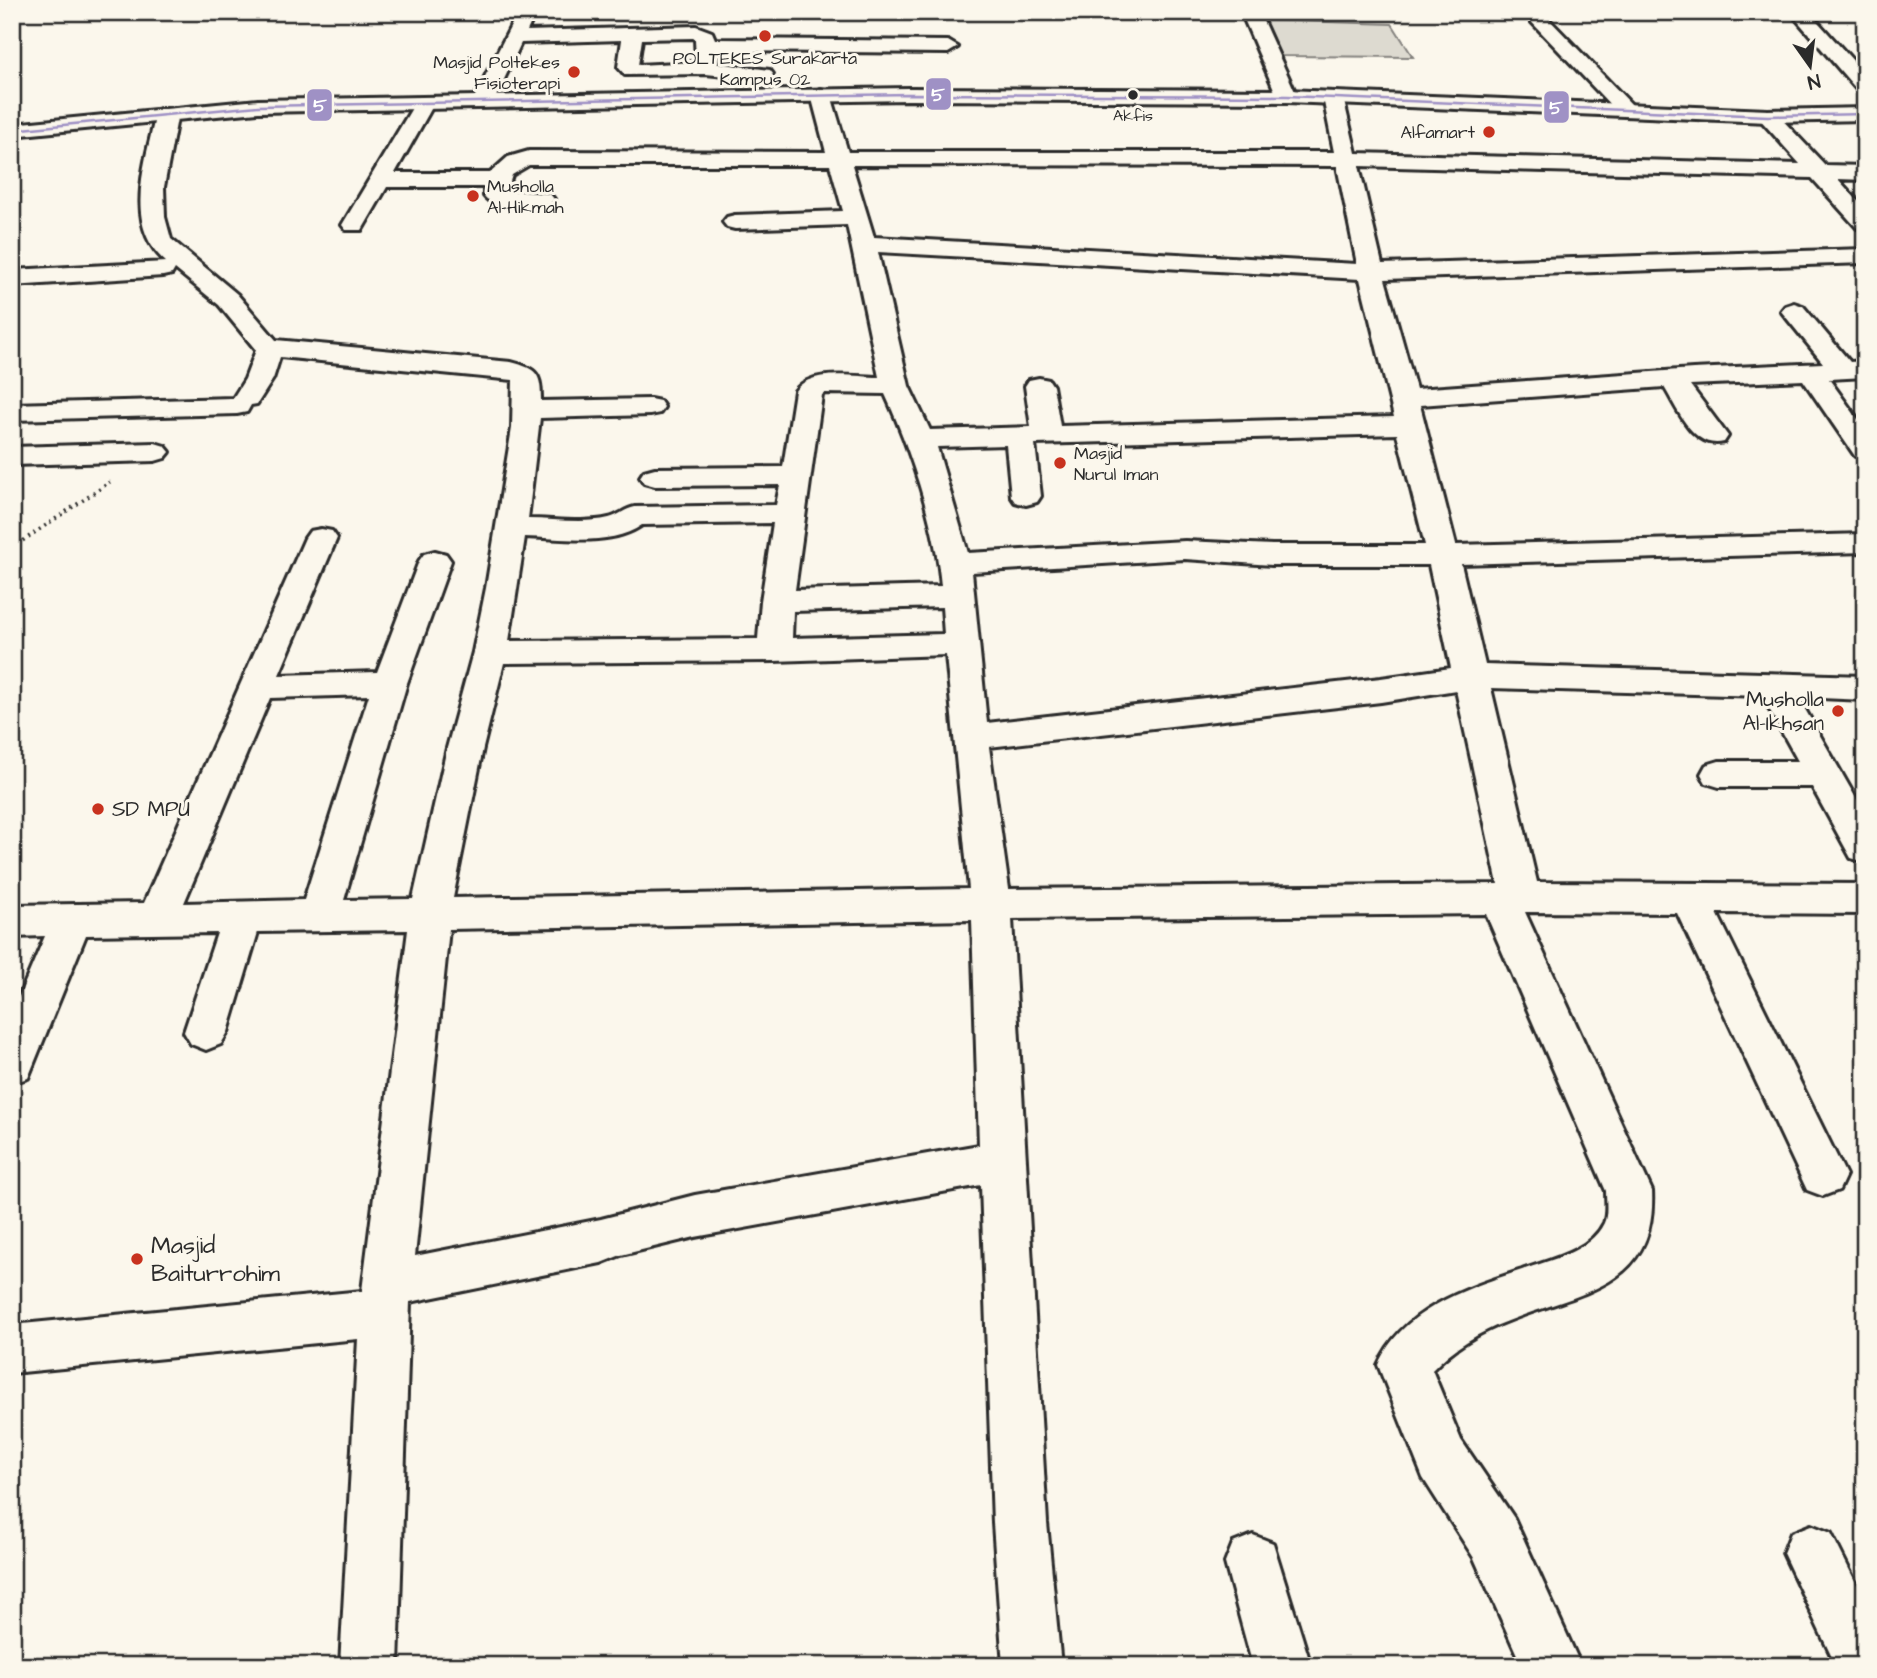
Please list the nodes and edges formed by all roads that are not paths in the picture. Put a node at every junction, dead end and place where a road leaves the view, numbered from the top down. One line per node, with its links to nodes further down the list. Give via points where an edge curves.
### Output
1 (527, 12): 6 (street)
2 (1250, 12): 15 (street)
3 (1531, 12): 18 (street)
4 (1799, 12): 12 (street)
5 (633, 34): 6 (street); 7 (street, via 700,32); 10 (street, via 628,67 632,71)
6 (516, 37): 13 (street)
7 (705, 44): 8 (street); 10 (street)
8 (808, 47): 9 (street); 11 (street, via 802,62)
9 (948, 47)
10 (706, 68): 11 (street)
11 (762, 86): 13 (street); 14 (street)
12 (1865, 87)
13 (486, 95): 17 (street)
14 (821, 96): 15 (street); 23 (street)
15 (1287, 96): 16 (street)
16 (1333, 97): 18 (street); 24 (street)
17 (425, 102): 19 (street); 27 (street)
18 (1626, 110): 21 (street)
19 (167, 113): 22 (street); 39 (street, via 156,170 156,232 171,256 201,275)
20 (1865, 114): 21 (street)
21 (1768, 116): 25 (street)
22 (12, 130)
23 (841, 159): 24 (street); 28 (street, via 529,158 515,162); 33 (street)
24 (1347, 159): 25 (street); 36 (street)
25 (1820, 171): 26 (street); 31 (street)
26 (1865, 173)
27 (380, 180): 28 (street); 32 (street)
28 (499, 180): 29 (street, via 496,196)
29 (542, 200)
30 (735, 222): 33 (street)
31 (1865, 223)
32 (355, 225)
33 (860, 231): 36 (street); 43 (street)
34 (1865, 256): 36 (street)
35 (163, 269): 37 (street)
36 (1371, 272): 48 (street)
37 (12, 278)
38 (1794, 311): 40 (street)
39 (270, 348): 46 (street, via 511,370 527,380); 47 (street, via 258,379 242,402)
40 (1854, 369): 41 (street)
41 (1810, 371): 42 (street); 52 (street)
42 (1672, 379): 48 (street); 50 (street)
43 (895, 386): 51 (street); 55 (street, via 813,387)
44 (1039, 387): 49 (street)
45 (650, 407): 46 (street)
46 (527, 410): 59 (street)
47 (12, 412)
48 (1407, 412): 49 (street); 62 (street)
49 (1033, 436): 51 (street); 57 (street)
50 (1714, 436)
51 (920, 439): 64 (street)
52 (1865, 450)
53 (155, 452): 54 (street)
54 (12, 456)
55 (796, 476): 56 (street); 58 (street)
56 (655, 477)
57 (1026, 496)
58 (790, 514): 59 (street, via 635,516 622,525 599,529); 65 (street)
59 (510, 528): 68 (street)
60 (321, 538): 71 (street)
61 (1865, 543): 62 (street)
62 (1443, 555): 64 (street, via 1185,550); 69 (street)
63 (435, 561): 70 (street)
64 (956, 580): 65 (street); 66 (street)
65 (776, 601): 67 (street)
66 (962, 644): 67 (street); 74 (street)
67 (774, 650): 68 (street)
68 (490, 652): 82 (street)
69 (1470, 676): 72 (street); 74 (street); 78 (street)
70 (390, 683): 71 (street); 83 (street)
71 (257, 687): 84 (street)
72 (1774, 687): 73 (street); 76 (street)
73 (1865, 688)
74 (970, 737): 81 (street)
75 (1719, 774): 76 (street)
76 (1824, 775): 77 (street)
77 (1865, 848)
78 (1510, 898): 79 (street); 81 (street); 100 (street, via 1629,1191 1628,1232 1587,1270 1500,1300 1448,1326 1415,1347 1404,1365 1442,1459 1494,1538)
79 (1690, 898): 80 (street); 91 (street)
80 (1865, 899)
81 (991, 904): 82 (street); 90 (street)
82 (430, 914): 83 (street); 92 (street)
83 (320, 917): 85 (street)
84 (157, 919): 85 (street); 87 (street)
85 (242, 919): 88 (street)
86 (12, 921): 87 (street)
87 (72, 921): 89 (street)
88 (206, 1032)
89 (12, 1065)
90 (1002, 1161): 92 (street, via 695,1216); 98 (street)
91 (1823, 1175)
92 (386, 1298): 93 (street); 97 (street)
93 (12, 1349)
94 (1811, 1553): 96 (street)
95 (1253, 1563): 99 (street)
96 (1865, 1663)
97 (369, 1666)
98 (1032, 1666)
99 (1282, 1666)
100 (1552, 1666)

